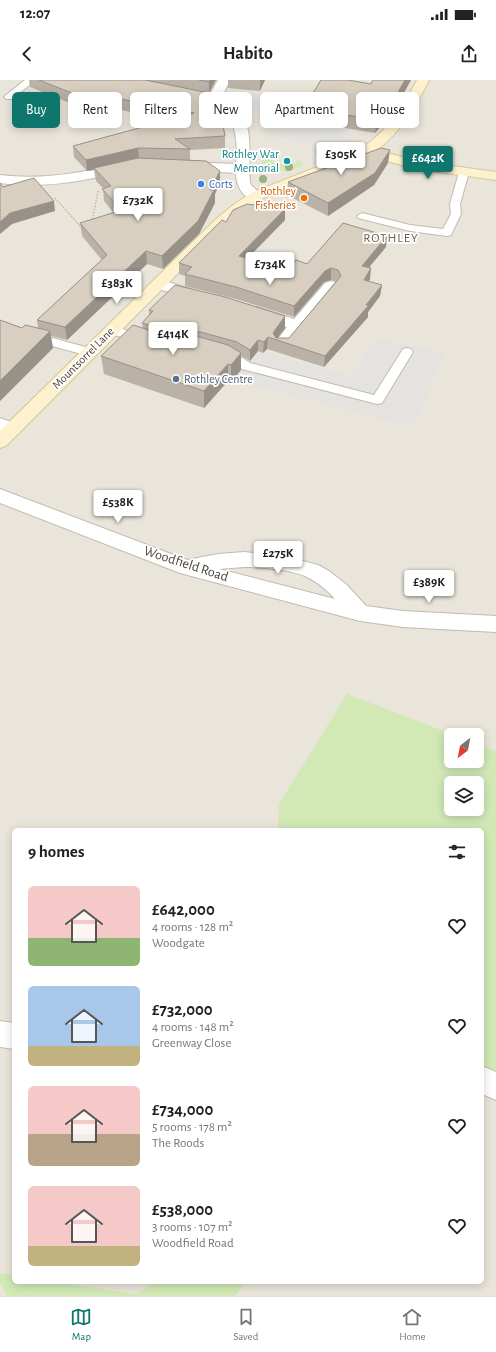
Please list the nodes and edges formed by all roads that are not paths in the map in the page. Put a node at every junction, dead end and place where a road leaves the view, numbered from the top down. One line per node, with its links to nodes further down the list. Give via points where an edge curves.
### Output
1 (31, 80): 5 (lane)
2 (224, 80): 4 (street)
3 (423, 80): 7 (street, Mountsorrel Lane, via 389,133)
4 (218, 92)
5 (9, 97)
6 (240, 128): 10 (street, via 244,151)
7 (367, 152): 11 (street, via 410,164); 14 (street, Mountsorrel Lane)
8 (139, 165): 13 (street, via 75,179 40,182)
9 (169, 165): 10 (street)
10 (243, 170): 14 (street, via 244,186)
11 (464, 172): 12 (street); 15 (lane, via 455,204 456,214 447,233)
12 (496, 176)
13 (0, 179)
14 (256, 196): 16 (street, Mountsorrel Lane, via 224,220)
15 (362, 216)
16 (159, 284): 18 (street); 22 (street, Mountsorrel Lane)
17 (331, 286): 20 (street)
18 (217, 300)
19 (240, 306): 20 (street)
20 (297, 325): 23 (street)
21 (0, 328): 25 (lane)
22 (112, 330): 24 (lane); 25 (street, Mountsorrel Lane)
23 (282, 344)
24 (160, 345)
25 (89, 352): 28 (street, Mountsorrel Lane)
26 (211, 352): 27 (lane, via 233,358 246,366 377,400)
27 (407, 352)
28 (7, 426): 29 (street, Mountsorrel Lane)
29 (0, 442)
30 (0, 496): 31 (street, Woodfield Road)
31 (187, 568): 32 (street, Woodfield Road); 32 (street, via 221,560 280,562 314,572 339,591)
32 (360, 613): 33 (street, Woodfield Road, via 403,619)
33 (496, 624)
34 (0, 1034): 35 (street)
35 (12, 1036)
36 (484, 1081): 37 (street)
37 (496, 1086)

